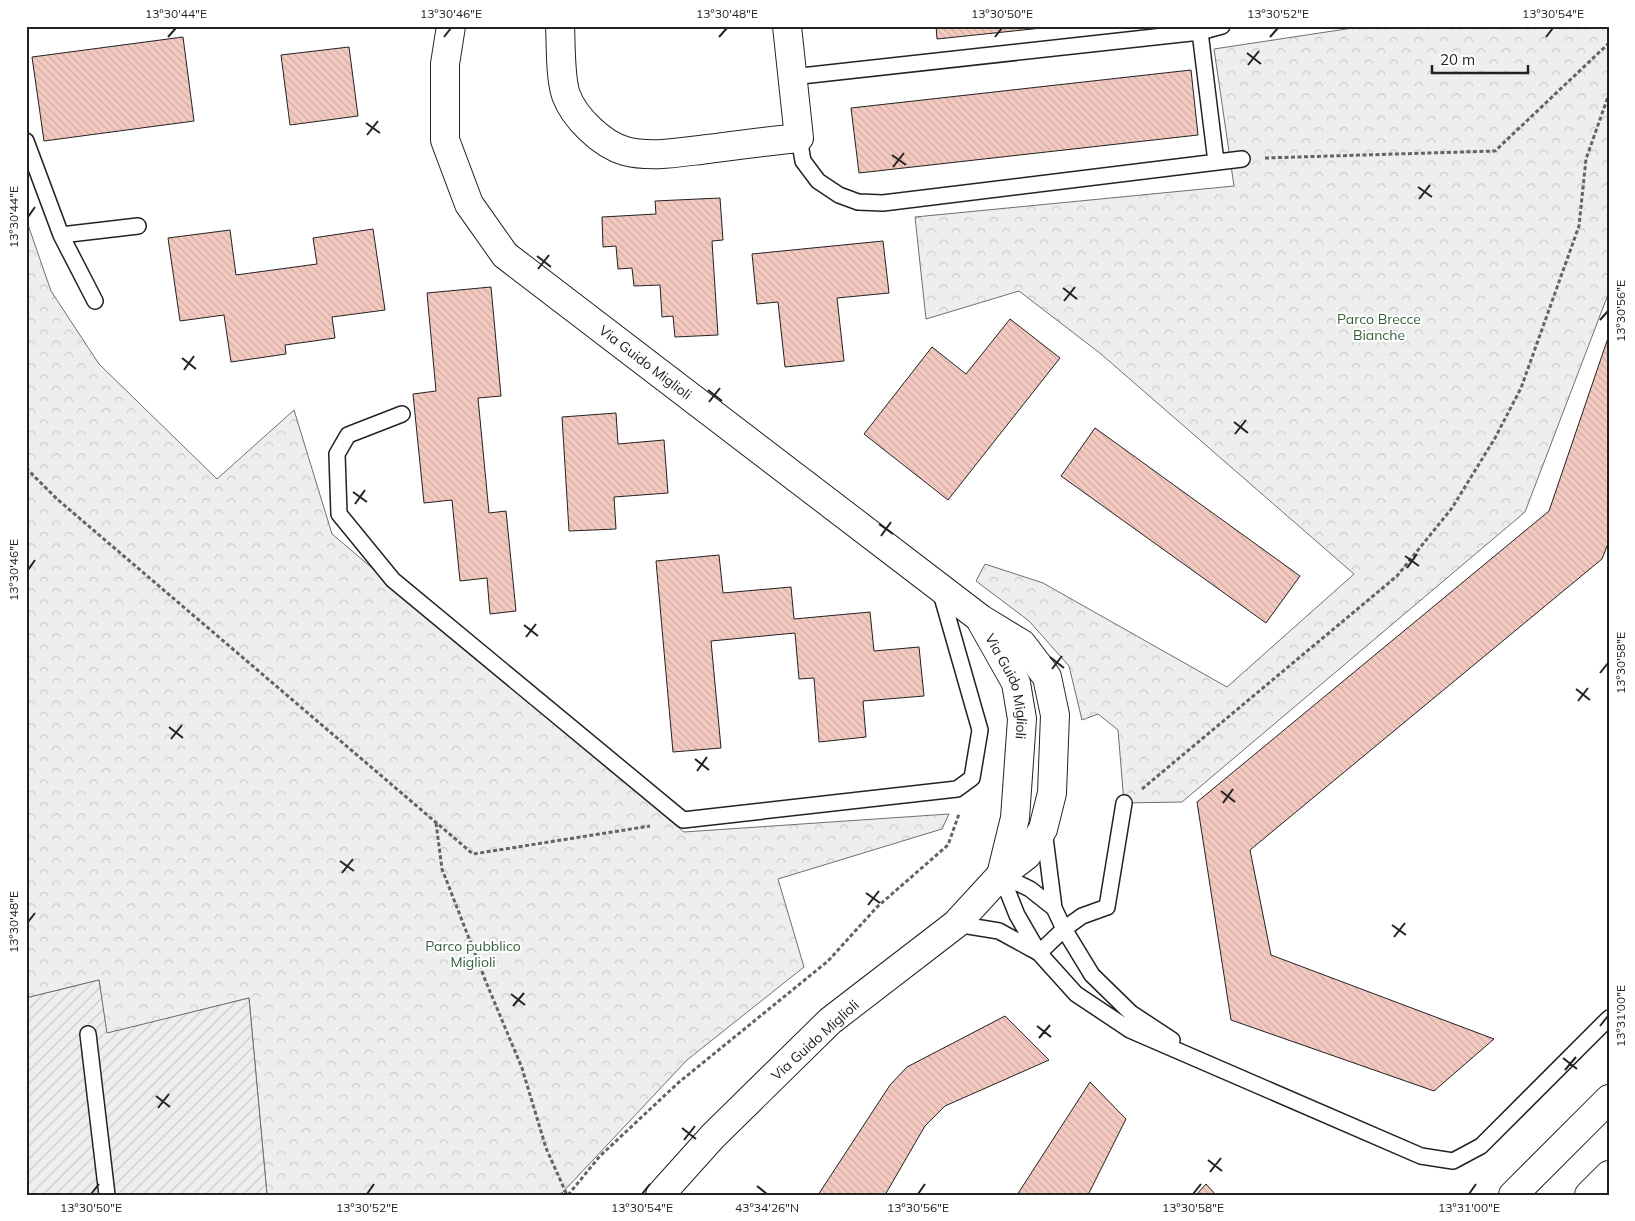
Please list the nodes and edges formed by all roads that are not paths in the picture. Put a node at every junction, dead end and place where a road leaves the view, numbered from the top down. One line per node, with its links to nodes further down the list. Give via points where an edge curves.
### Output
1 (450, 26): 15 (main road, Via Guido Miglioli, via 445,64 445,140 468,204 505,254)
2 (560, 26): 7 (main road, via 566,94 578,117 599,137 623,151 670,153)
3 (787, 26): 6 (main road)
4 (1222, 26): 5 (lane)
5 (1200, 32): 6 (lane); 10 (lane)
6 (792, 77): 7 (main road)
7 (799, 138): 10 (lane, via 803,161 818,181 858,202 884,203)
8 (26, 141): 12 (lane)
9 (1242, 159): 10 (lane)
10 (1216, 162)
11 (138, 226): 12 (lane)
12 (61, 235): 13 (lane)
13 (95, 301)
14 (402, 414): 15 (lane, via 348,435 337,454 339,514 393,580 683,820 957,789 972,778 980,730)
15 (940, 587): 16 (main road, Via Guido Miglioli)
16 (981, 619): 18 (main road, Via Guido Miglioli, via 1022,644 1047,677 1055,715 1052,793); 19 (main road, Via Guido Miglioli, via 1016,682 1022,719 1015,818)
17 (1124, 803): 22 (lane, via 1107,907 1082,916)
18 (1043, 829): 19 (main road, Via Guido Miglioli, via 1027,855); 20 (lane)
19 (1001, 875): 20 (lane, via 1030,889); 21 (main road, Via Guido Miglioli); 23 (lane, via 1017,915)
20 (1054, 908): 22 (lane)
21 (956, 924): 23 (lane, via 999,932); 30 (main road, Via Guido Miglioli, via 830,1022 713,1136)
22 (1064, 929): 23 (lane); 26 (lane, via 1092,975 1131,1012)
23 (1039, 953): 26 (lane, via 1076,994 1130,1030)
24 (1609, 1018): 26 (lane, via 1481,1146 1453,1161 1421,1156)
25 (88, 1034): 29 (lane)
26 (1200, 1059)
27 (1609, 1099): 31 (main road)
28 (1609, 1175): 32 (main road)
29 (107, 1195)
30 (660, 1195)
31 (1513, 1195)
32 (1589, 1195)

